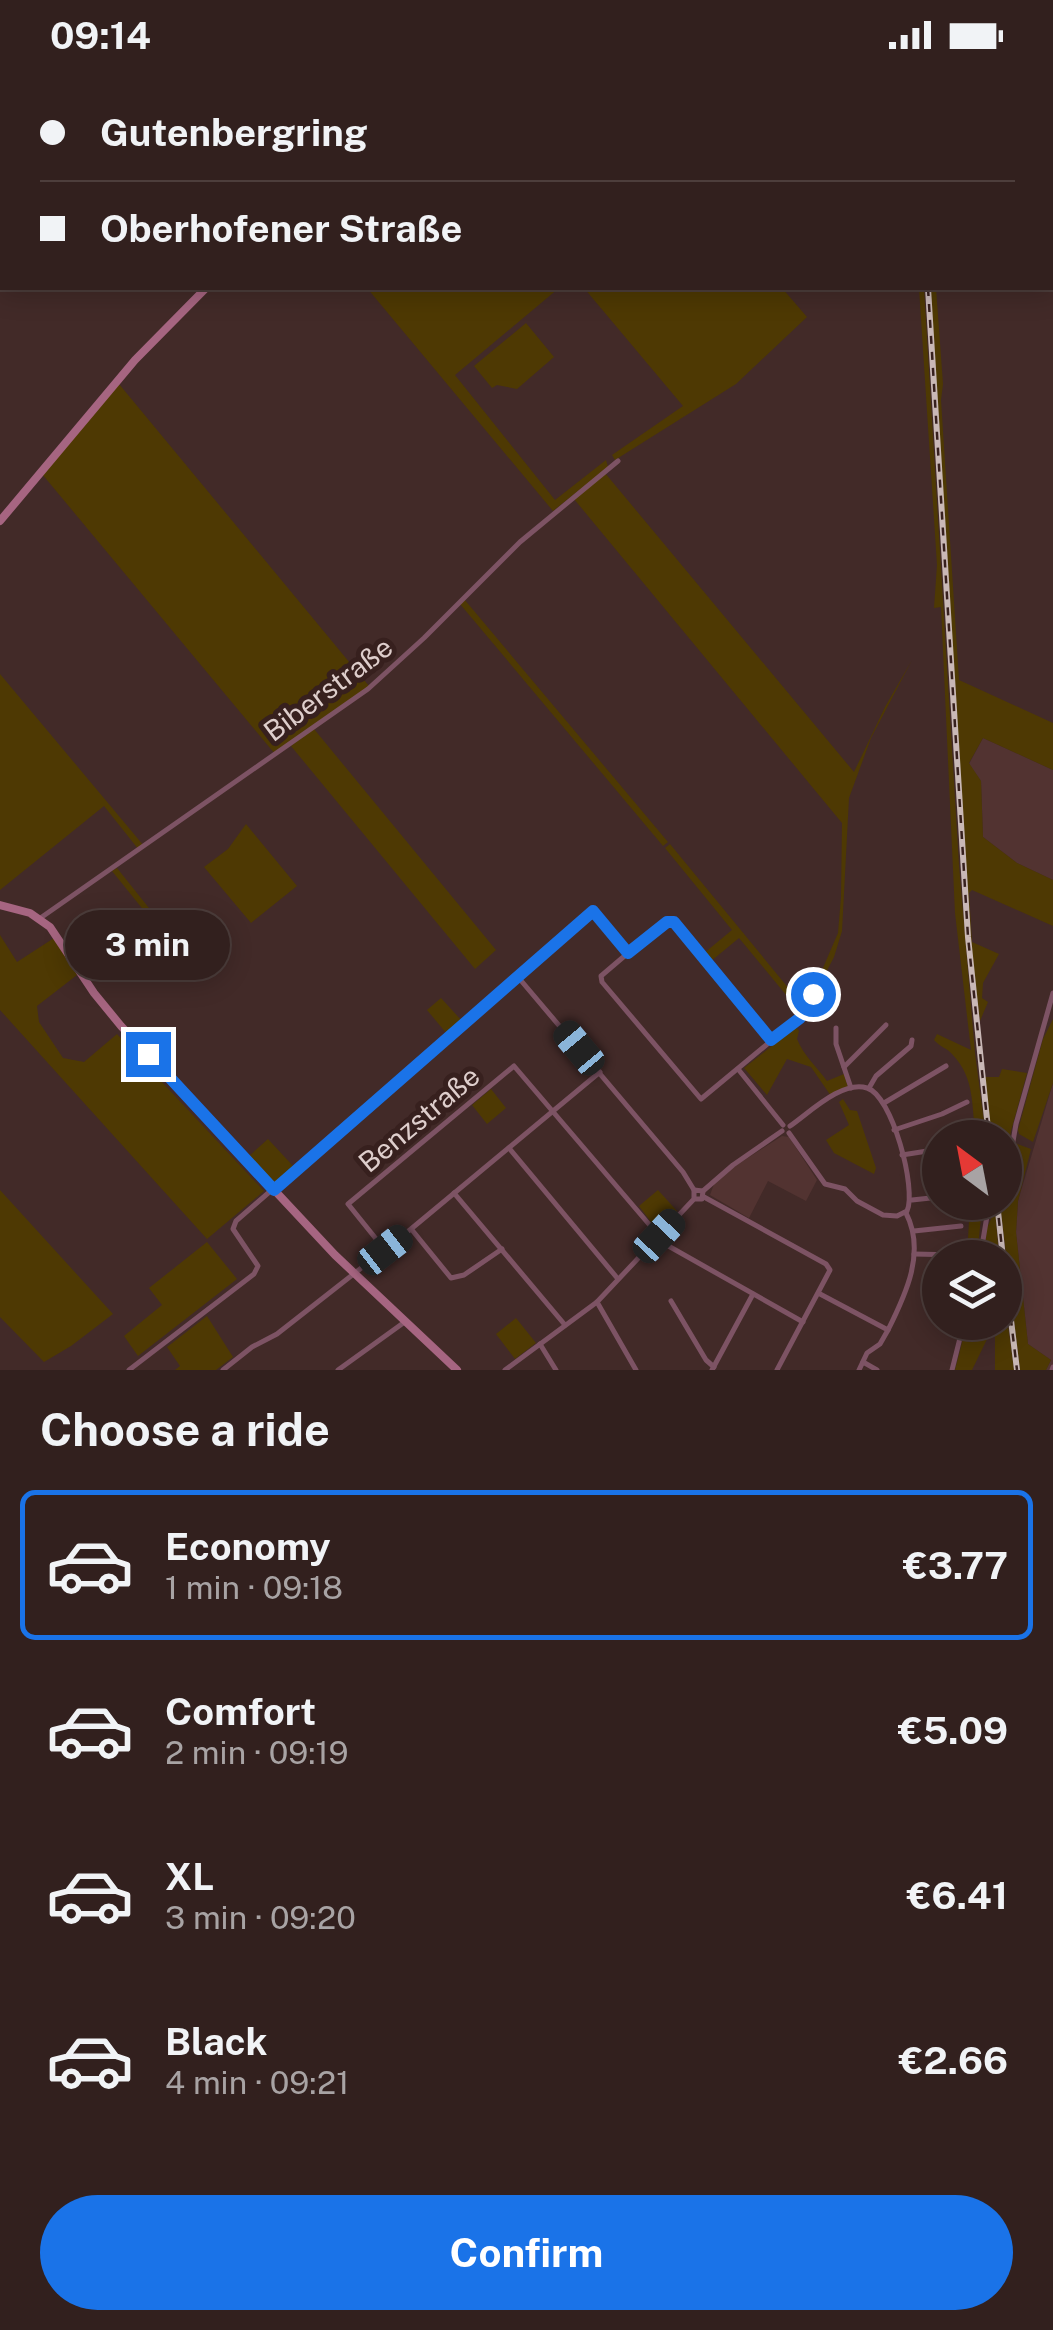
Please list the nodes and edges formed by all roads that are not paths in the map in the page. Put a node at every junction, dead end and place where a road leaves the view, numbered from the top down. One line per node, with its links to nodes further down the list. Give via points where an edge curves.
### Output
1 (204, 290): 3 (street, via 135,360)
2 (618, 461): 5 (street, Biberstraße, via 520,542 368,689)
3 (0, 521)
4 (0, 904): 5 (street)
5 (39, 919): 31 (street, via 108,1011)
6 (628, 953): 7 (street, via 593,911); 14 (street, via 674,922); 18 (street, via 602,982 701,1099)
7 (518, 977): 19 (street); 31 (street)
8 (813, 994): 14 (street, via 800,1018)
9 (1053, 996): 13 (street)
10 (1053, 1015): 13 (street)
11 (886, 1025): 17 (street)
12 (836, 1028): 17 (street)
13 (1043, 1030): 25 (street)
14 (771, 1040): 18 (street)
15 (912, 1040): 21 (street)
16 (946, 1066): 23 (street)
17 (844, 1067): 20 (street)
18 (738, 1069): 26 (street)
19 (600, 1072): 24 (street); 32 (street)
20 (851, 1088): 21 (street); 26 (street)
21 (869, 1088): 23 (street)
22 (968, 1102): 27 (street)
23 (884, 1103): 27 (street)
24 (553, 1110): 28 (street); 42 (street); 44 (street, Benzstraße, via 514,1066 348,1204)
25 (1017, 1120)
26 (786, 1129): 34 (street); 38 (street, via 822,1182 883,1215)
27 (894, 1130): 30 (street)
28 (509, 1148): 33 (street); 48 (street)
29 (922, 1152): 30 (street)
30 (902, 1155): 37 (street)
31 (274, 1190): 47 (street); 62 (street, via 232,1225 258,1266 254,1274)
32 (694, 1190): 34 (street); 35 (street)
33 (454, 1193): 40 (street); 43 (street)
34 (703, 1194): 35 (street); 50 (street, via 826,1264 830,1273)
35 (694, 1199): 42 (street)
36 (922, 1199): 37 (street)
37 (912, 1200): 38 (street)
38 (906, 1213): 41 (street)
39 (961, 1226): 41 (street)
40 (411, 1230): 43 (street, via 451,1278); 44 (street)
41 (914, 1231): 45 (street)
42 (658, 1237): 48 (street); 49 (street)
43 (502, 1249): 55 (street)
44 (385, 1250): 47 (street)
45 (914, 1254): 46 (street); 56 (street)
46 (922, 1254)
47 (354, 1273): 53 (street); 63 (street)
48 (618, 1278): 52 (street)
49 (754, 1293): 54 (street); 61 (street)
50 (820, 1294): 54 (street); 56 (street)
51 (671, 1301): 61 (street)
52 (597, 1302): 55 (street); 67 (street)
53 (406, 1321): 60 (street); 64 (street)
54 (804, 1322): 68 (street)
55 (566, 1326): 58 (street)
56 (888, 1330): 59 (street)
57 (960, 1340): 71 (street)
58 (540, 1344): 65 (street); 66 (street)
59 (863, 1362): 69 (street); 70 (street)
60 (452, 1368)
61 (713, 1368)
62 (129, 1370)
63 (223, 1370)
64 (338, 1370)
65 (505, 1370)
66 (556, 1370)
67 (636, 1370)
68 (778, 1370)
69 (859, 1370)
70 (877, 1370)
71 (952, 1370)

